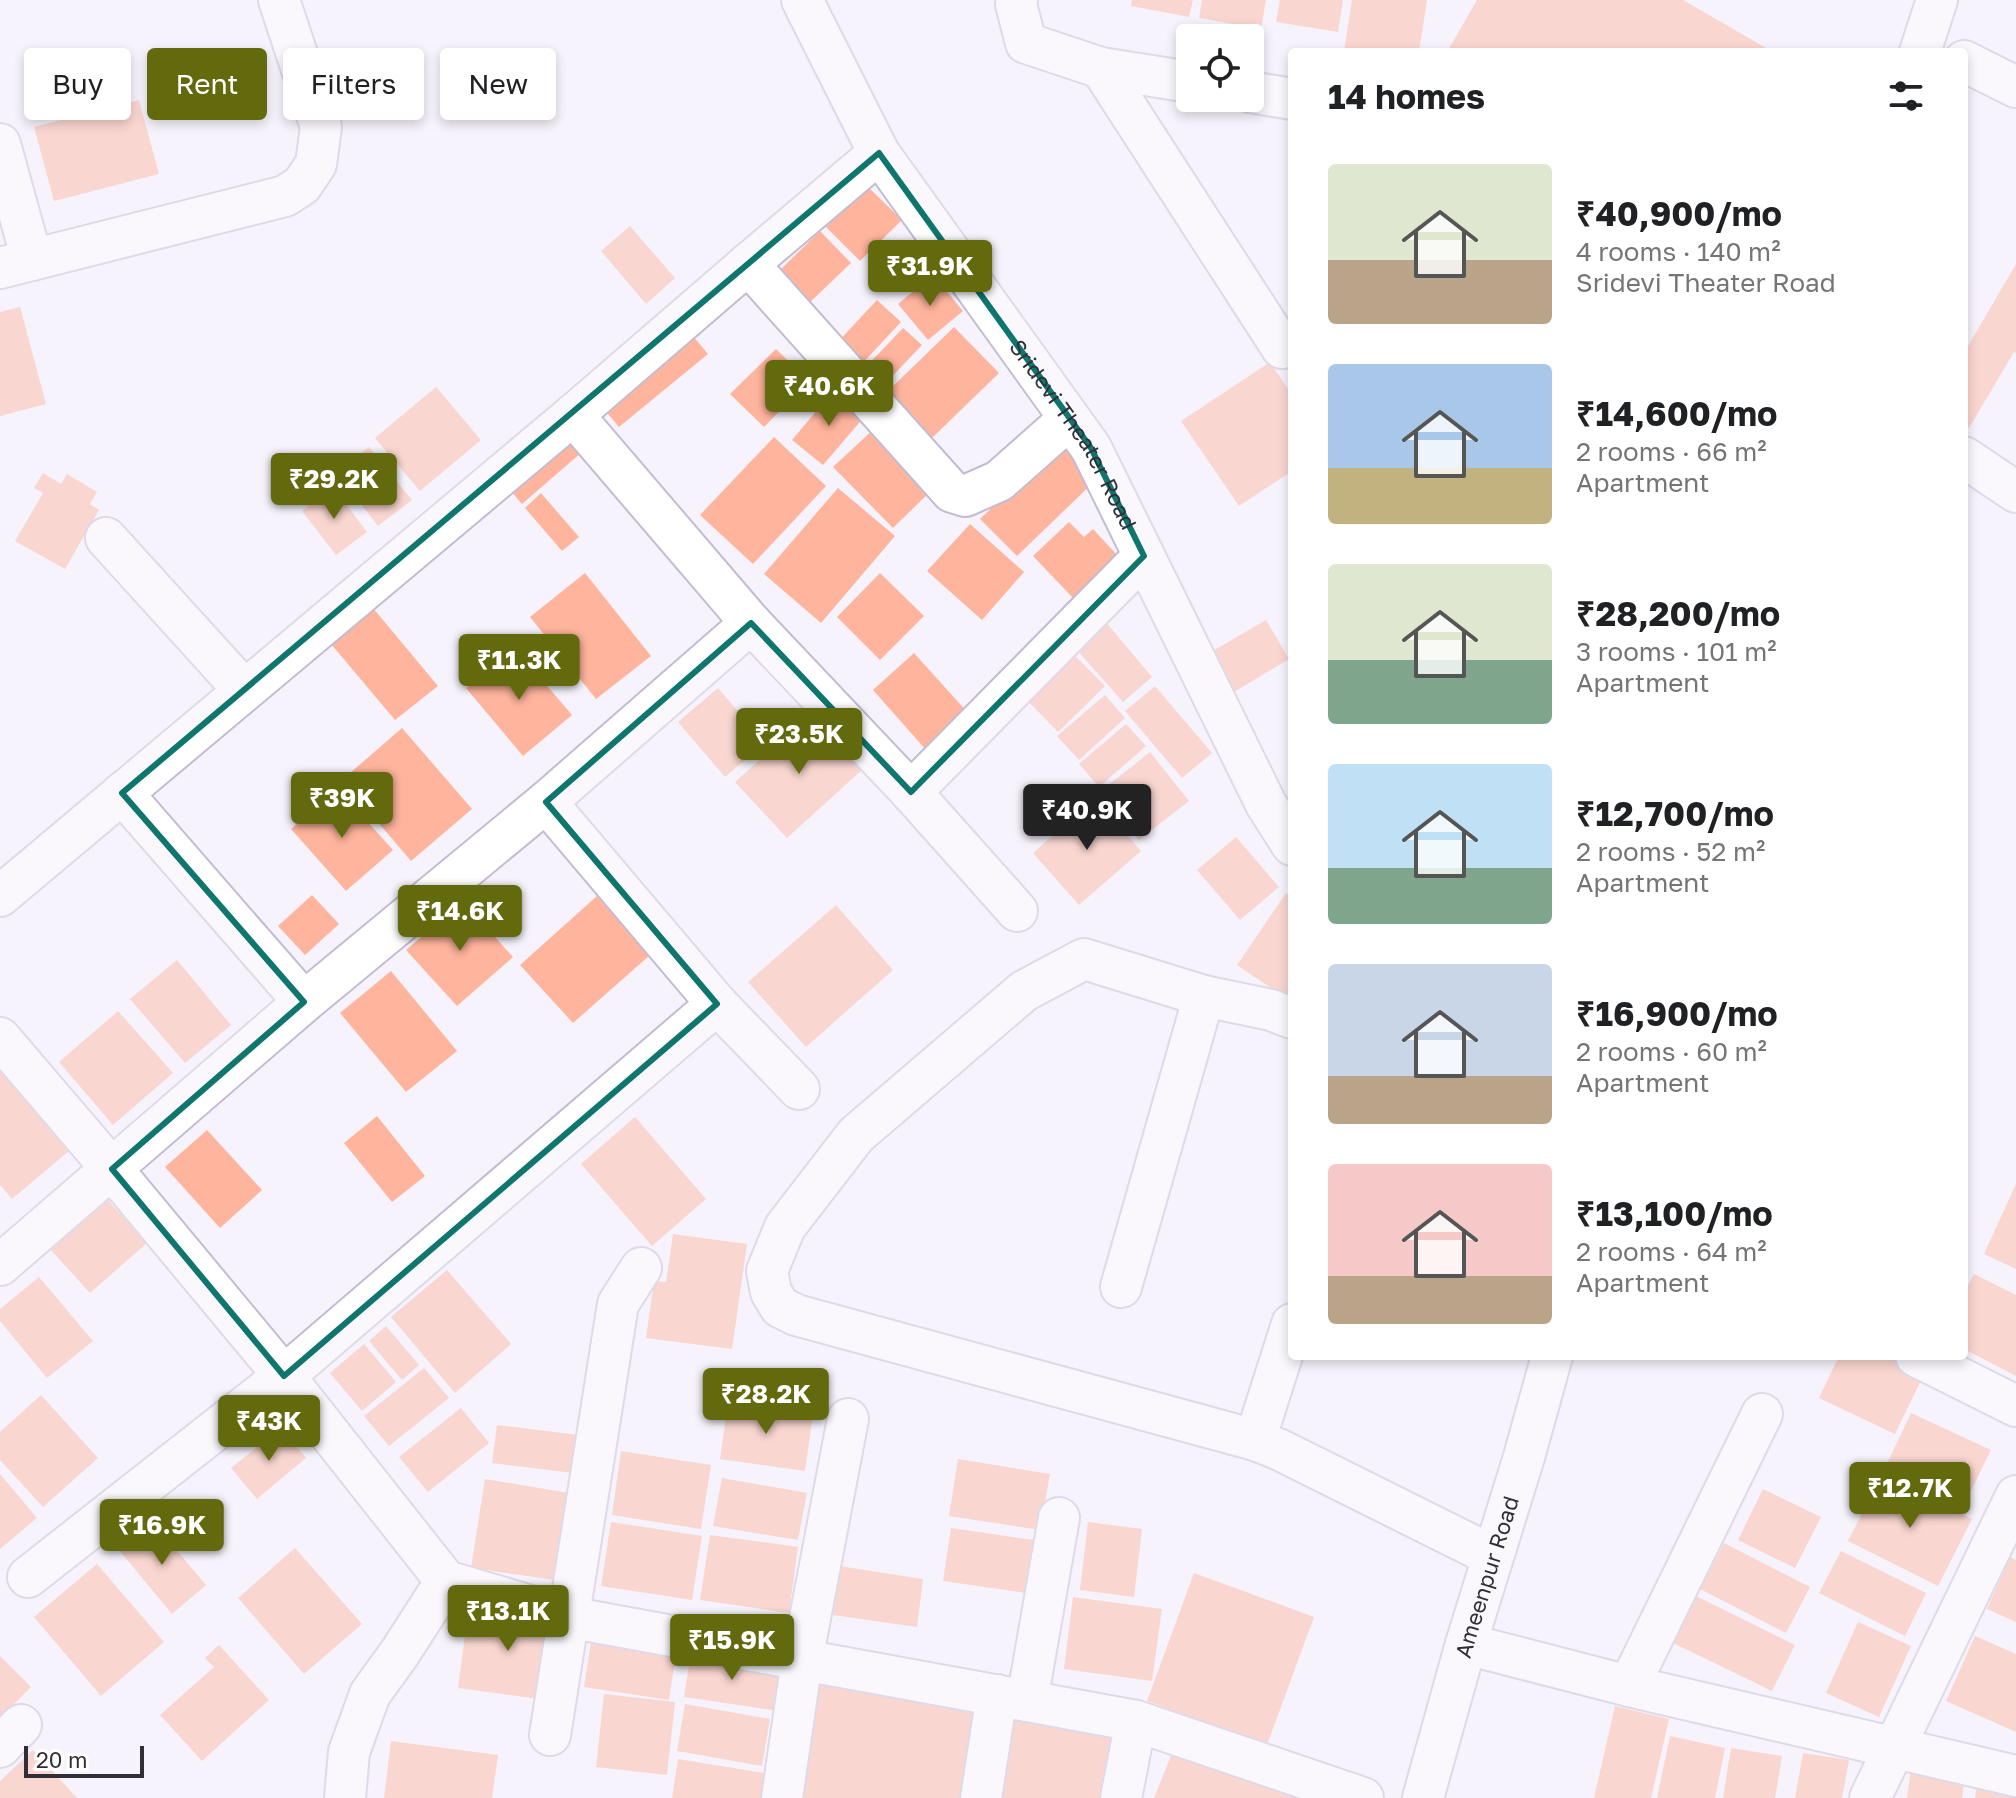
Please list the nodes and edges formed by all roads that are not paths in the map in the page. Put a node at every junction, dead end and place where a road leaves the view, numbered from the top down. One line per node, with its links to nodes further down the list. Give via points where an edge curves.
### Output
1 (279, 0): 14 (street, via 321,127 316,164 302,185 285,196)
2 (802, 0): 13 (street, Sridevi Theater Road)
3 (1017, 0): 7 (street, via 1026,43)
4 (1937, 0): 5 (street)
5 (1930, 48)
6 (1968, 63): 9 (street)
7 (1101, 68): 8 (street); 16 (street)
8 (1176, 80)
9 (2016, 87)
10 (1264, 94): 11 (street)
11 (1288, 98)
12 (0, 144): 14 (street)
13 (879, 153): 15 (street); 18 (street, Sridevi Theater Road)
14 (16, 264)
15 (748, 264): 17 (street); 18 (street, via 952,492 965,496 999,481)
16 (1282, 348)
17 (573, 415): 23 (street); 24 (street)
18 (1069, 419): 22 (street, Sridevi Theater Road, via 1091,448)
19 (1968, 460): 20 (street)
20 (2016, 492)
21 (106, 538): 24 (street)
22 (1144, 556): 25 (street); 28 (street, Sridevi Theater Road)
23 (751, 623): 25 (street); 27 (street)
24 (244, 690): 26 (street)
25 (911, 792): 30 (street)
26 (122, 793): 29 (street); 32 (street)
27 (546, 802): 32 (street); 33 (street)
28 (1288, 839)
29 (0, 896)
30 (1017, 911)
31 (1204, 996): 34 (street); 40 (street); 48 (street, via 1084,959 1024,991 856,1135 785,1227 767,1271 780,1307 796,1315)
32 (304, 1002): 37 (street)
33 (717, 1004): 36 (street); 44 (street)
34 (1288, 1016)
35 (0, 1038): 37 (street)
36 (799, 1089)
37 (112, 1169): 38 (street); 44 (street)
38 (0, 1265)
39 (641, 1268): 54 (street, via 618,1304)
40 (1121, 1287)
41 (1288, 1337): 48 (street)
42 (1551, 1360): 51 (street, Ameenpur Road)
43 (1924, 1360): 45 (street)
44 (284, 1376): 52 (street); 53 (street)
45 (2016, 1406)
46 (1762, 1414): 57 (street)
47 (848, 1419): 56 (street)
48 (1255, 1440): 51 (street)
49 (2016, 1496): 61 (street)
50 (1059, 1518): 58 (street)
51 (1493, 1556): 55 (street, Ameenpur Road)
52 (28, 1577)
53 (446, 1581): 54 (street); 63 (street, via 370,1694 349,1752)
54 (568, 1617): 56 (street); 60 (street)
55 (1466, 1644): 57 (street); 68 (street, Ameenpur Road)
56 (802, 1660): 58 (street); 64 (street)
57 (1629, 1686): 61 (street)
58 (1012, 1698): 59 (street); 65 (street)
59 (1136, 1721): 66 (street); 67 (street)
60 (550, 1735)
61 (1895, 1748): 62 (street); 69 (street)
62 (2016, 1776)
63 (345, 1798)
64 (782, 1798)
65 (981, 1798)
66 (1121, 1798)
67 (1363, 1798)
68 (1423, 1798)
69 (1870, 1798)

